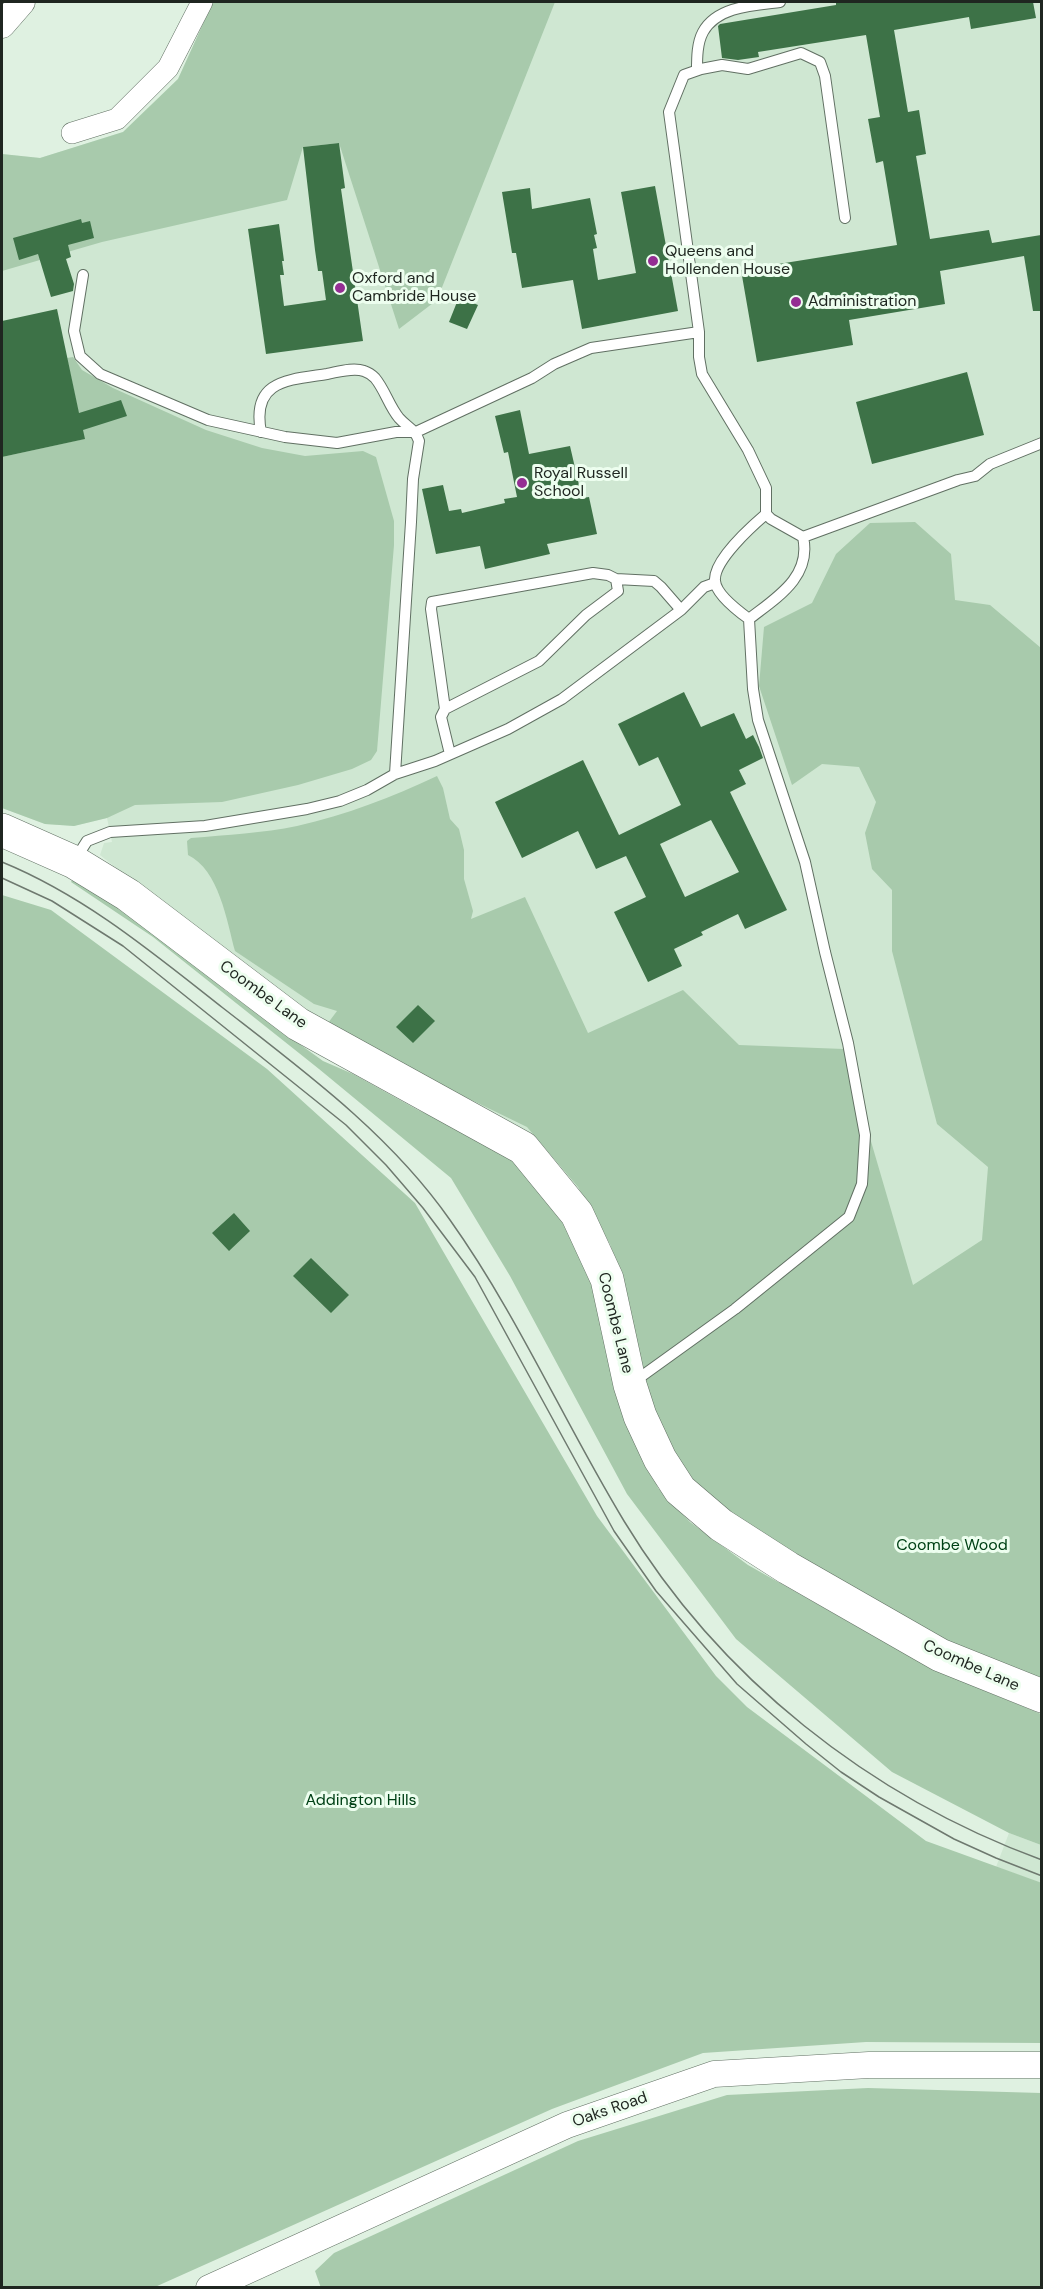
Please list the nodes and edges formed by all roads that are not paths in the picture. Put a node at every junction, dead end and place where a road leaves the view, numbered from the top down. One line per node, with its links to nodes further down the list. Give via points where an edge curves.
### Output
1 (22, 2): 4 (street)
2 (202, 2): 6 (street, via 168,68 117,119)
3 (780, 2): 5 (lane, via 727,12 712,21 703,33)
4 (2, 25)
5 (697, 70): 7 (lane, via 722,65 748,69 801,53 820,62); 9 (lane, via 684,75 669,112)
6 (72, 132)
7 (845, 219)
8 (83, 275): 10 (lane, via 74,331 80,356 100,374 208,420)
9 (699, 332): 11 (lane, via 591,348); 13 (lane, via 702,374 766,488)
10 (261, 432): 11 (lane, via 337,442); 11 (lane, via 261,405 274,385 359,370 375,379 398,417)
11 (416, 432): 21 (lane, via 419,441 411,500)
12 (1041, 443): 14 (lane, via 990,464 975,476)
13 (766, 514): 14 (lane); 16 (lane, via 737,540 715,575)
14 (802, 537): 18 (lane, via 805,549 793,584)
15 (616, 579): 17 (lane, via 654,581); 19 (lane, via 618,591 586,615 538,661); 19 (lane, via 593,573 432,602)
16 (715, 583): 17 (lane, via 704,587); 18 (lane, via 729,603)
17 (681, 610): 20 (lane, via 562,699 508,729)
18 (749, 619): 24 (lane, via 758,720 805,862 848,1043 865,1135 862,1184 849,1216 735,1309)
19 (445, 709): 20 (lane, via 441,717)
20 (450, 754): 21 (lane)
21 (395, 774): 23 (lane, via 340,801 307,809 205,826 110,832 87,841)
22 (2, 830): 23 (main road, Coombe Lane)
23 (74, 862): 24 (main road, Coombe Lane, via 128,895 298,1024 523,1148 577,1214 607,1279)
24 (630, 1384): 25 (main road, Coombe Lane, via 643,1425 680,1490 722,1525 788,1568 940,1654)
25 (1041, 1696)
26 (1041, 2065): 27 (street, Oaks Road, via 869,2066 714,2074 567,2125)
27 (209, 2288)

